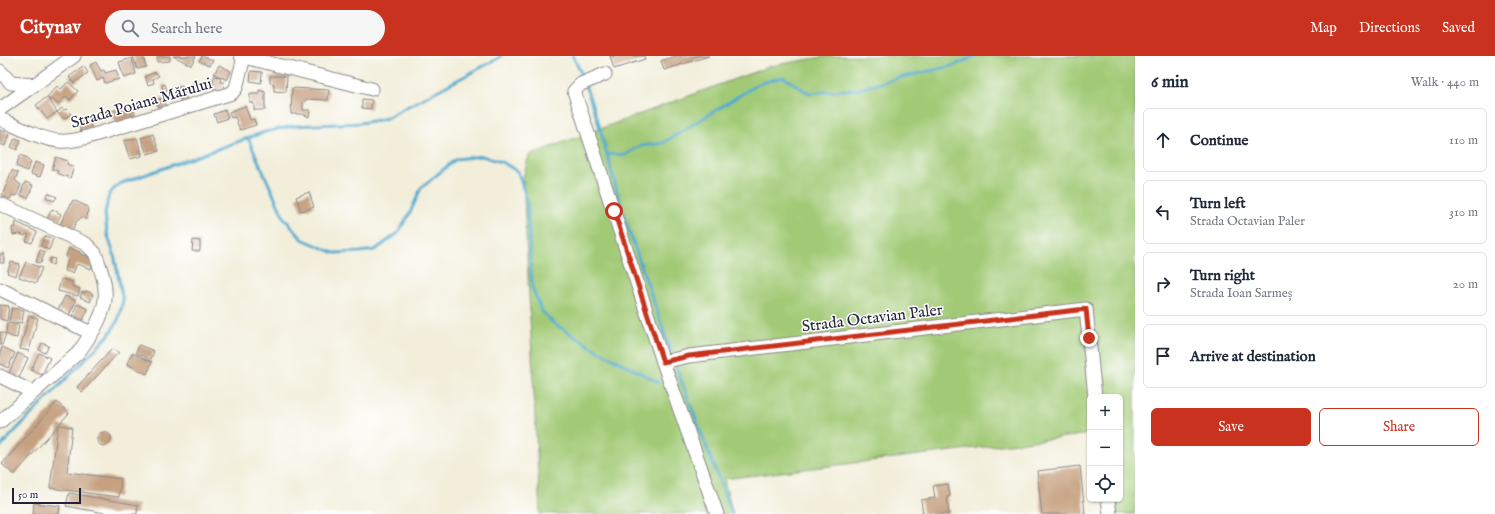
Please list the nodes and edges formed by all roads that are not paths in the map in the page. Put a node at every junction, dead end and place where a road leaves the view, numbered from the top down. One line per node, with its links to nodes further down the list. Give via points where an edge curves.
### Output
1 (74, 56): 6 (street)
2 (243, 57): 7 (street); 9 (street, Strada Poiana Mărului, via 236,88 232,93 84,138 59,141)
3 (0, 71): 5 (street)
4 (605, 74): 13 (street, via 574,91)
5 (11, 83): 6 (street); 8 (street)
6 (34, 85): 8 (street)
7 (372, 89)
8 (4, 106)
9 (0, 119)
10 (0, 204): 12 (street, via 86,244 95,253 106,291 103,311)
11 (0, 289): 12 (street)
12 (91, 333): 15 (street, via 78,353)
13 (663, 362): 16 (street, Strada Octavian Paler, via 689,356 1086,309); 19 (street)
14 (0, 376): 15 (street)
15 (32, 392): 17 (street)
16 (1095, 394)
17 (0, 422)
18 (1108, 502): 20 (street)
19 (717, 514)
20 (1110, 514)

